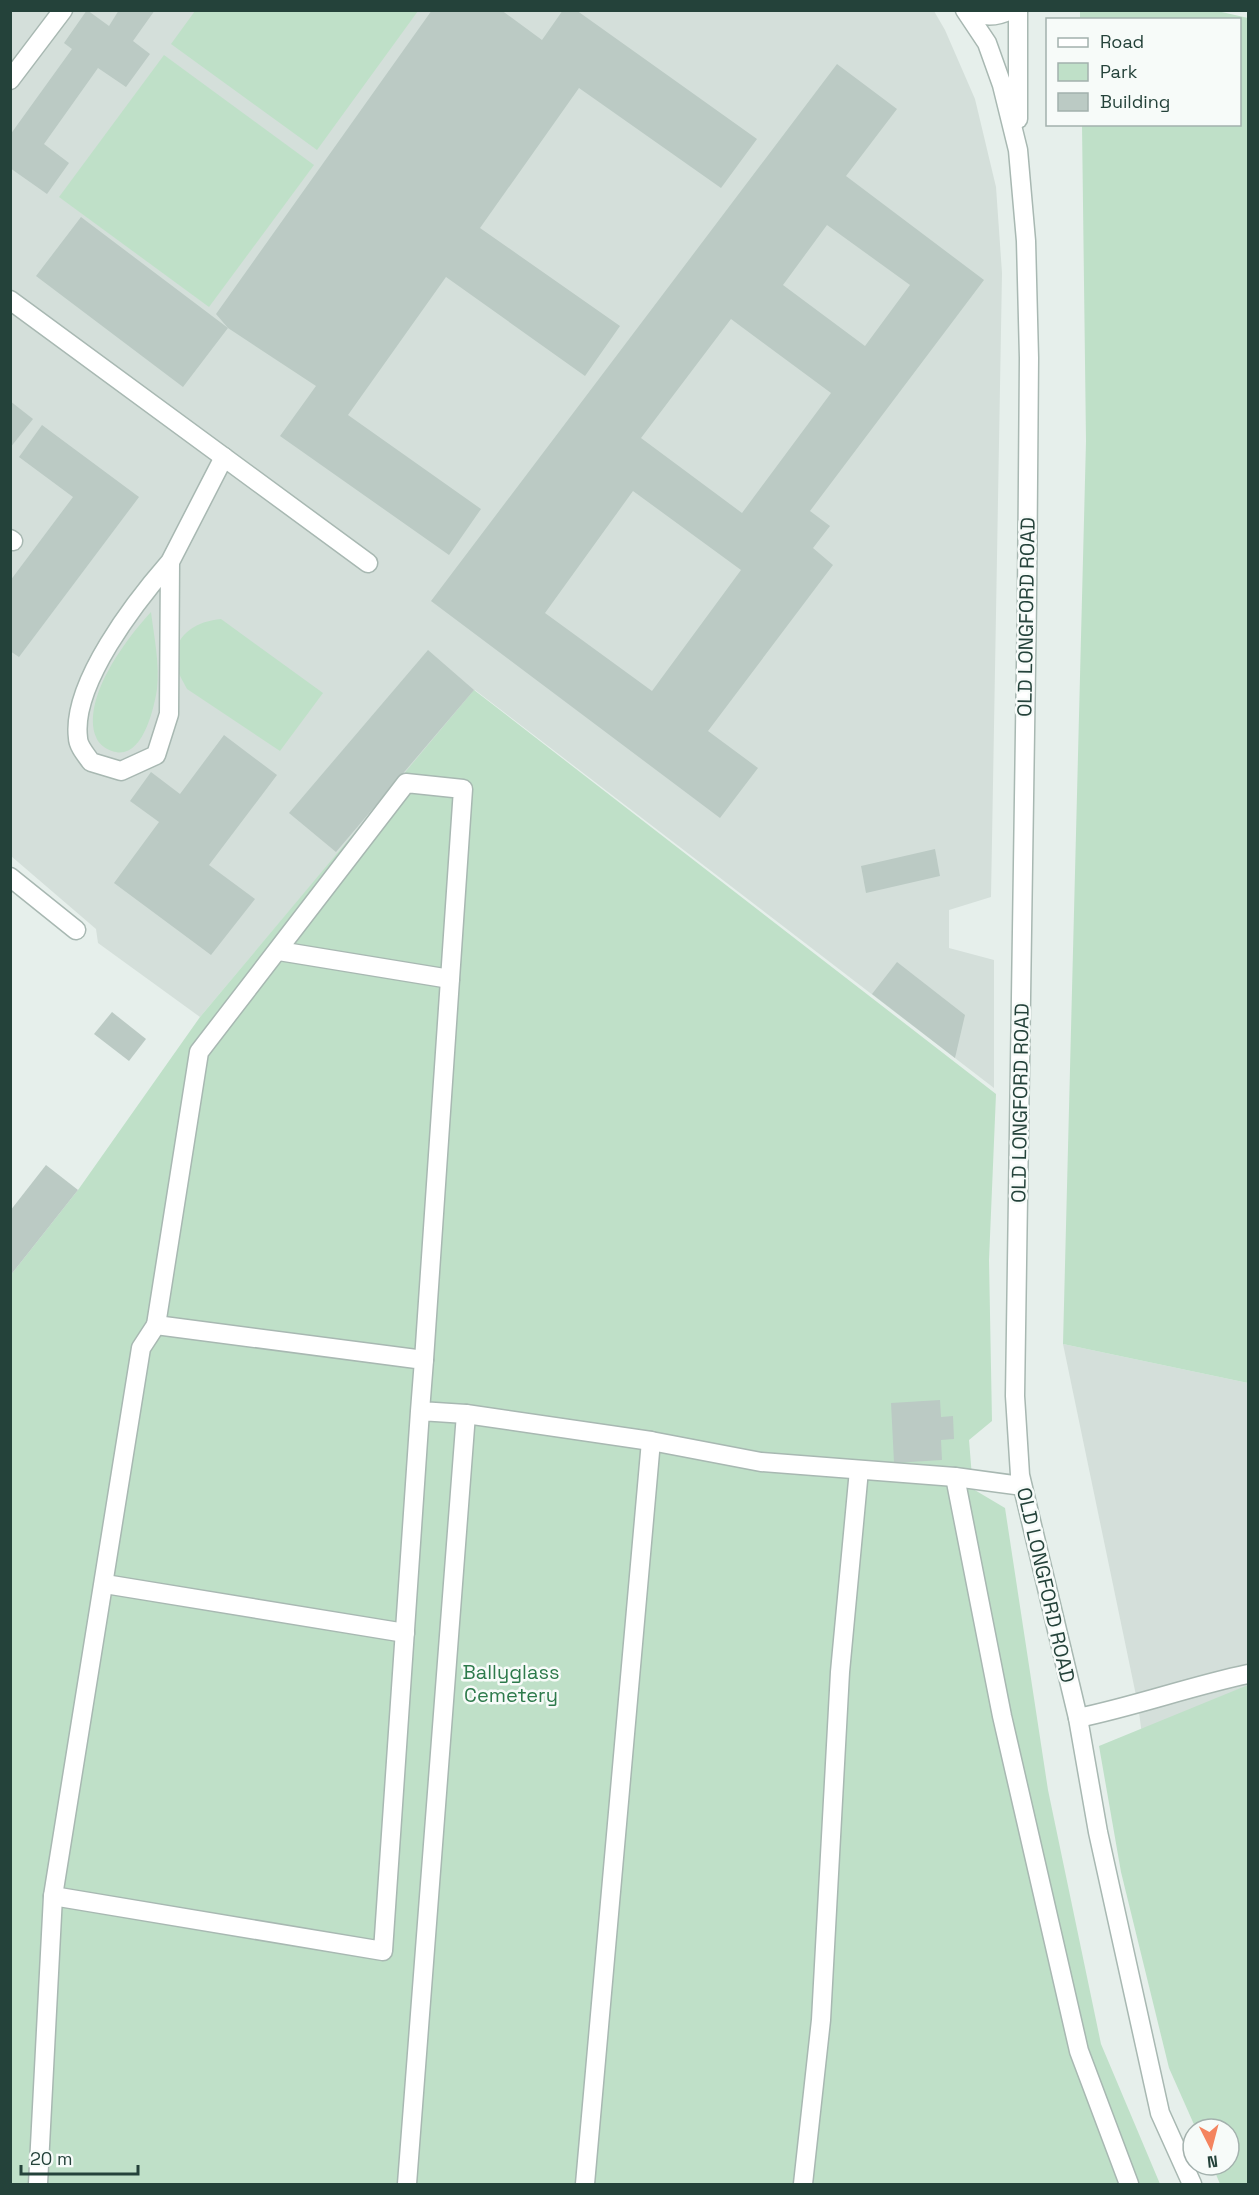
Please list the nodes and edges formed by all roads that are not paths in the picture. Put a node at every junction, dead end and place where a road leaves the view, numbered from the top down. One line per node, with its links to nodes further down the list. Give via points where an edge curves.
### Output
1 (63, 10): 5 (street)
2 (966, 10): 3 (street, via 993,16); 6 (street, OLD LONGFORD ROAD, via 995,63)
3 (1010, 10)
4 (1018, 10): 6 (street)
5 (10, 80)
6 (1018, 150): 22 (street, OLD LONGFORD ROAD, via 1026,241 1029,358 1016,1396)
7 (10, 300): 8 (street)
8 (224, 457): 9 (street); 10 (street)
9 (170, 562): 9 (street, via 169,714 156,755 121,771 91,762 77,740 82,700 95,668 136,601)
10 (368, 563)
11 (10, 877): 12 (street)
12 (76, 930)
13 (279, 951): 14 (street); 14 (street, via 406,783 463,789); 15 (street, via 199,1052)
14 (450, 979): 16 (street)
15 (156, 1325): 16 (street); 23 (street, via 141,1348)
16 (424, 1360): 17 (street)
17 (420, 1411): 18 (street); 24 (street)
18 (466, 1414): 19 (street); 29 (street)
19 (651, 1441): 20 (street, via 761,1462); 30 (street)
20 (859, 1470): 21 (street); 31 (street, via 840,1672 821,2020)
21 (955, 1477): 22 (street); 32 (street, via 1002,1716 1079,2050)
22 (1022, 1486): 26 (street, OLD LONGFORD ROAD)
23 (105, 1584): 24 (street); 27 (street)
24 (405, 1632): 27 (street, via 383,1950)
25 (1248, 1674): 26 (street)
26 (1078, 1718): 33 (street, OLD LONGFORD ROAD, via 1098,1832 1160,2113)
27 (53, 1896): 28 (street)
28 (38, 2184)
29 (407, 2184)
30 (585, 2184)
31 (803, 2184)
32 (1129, 2184)
33 (1192, 2184)

